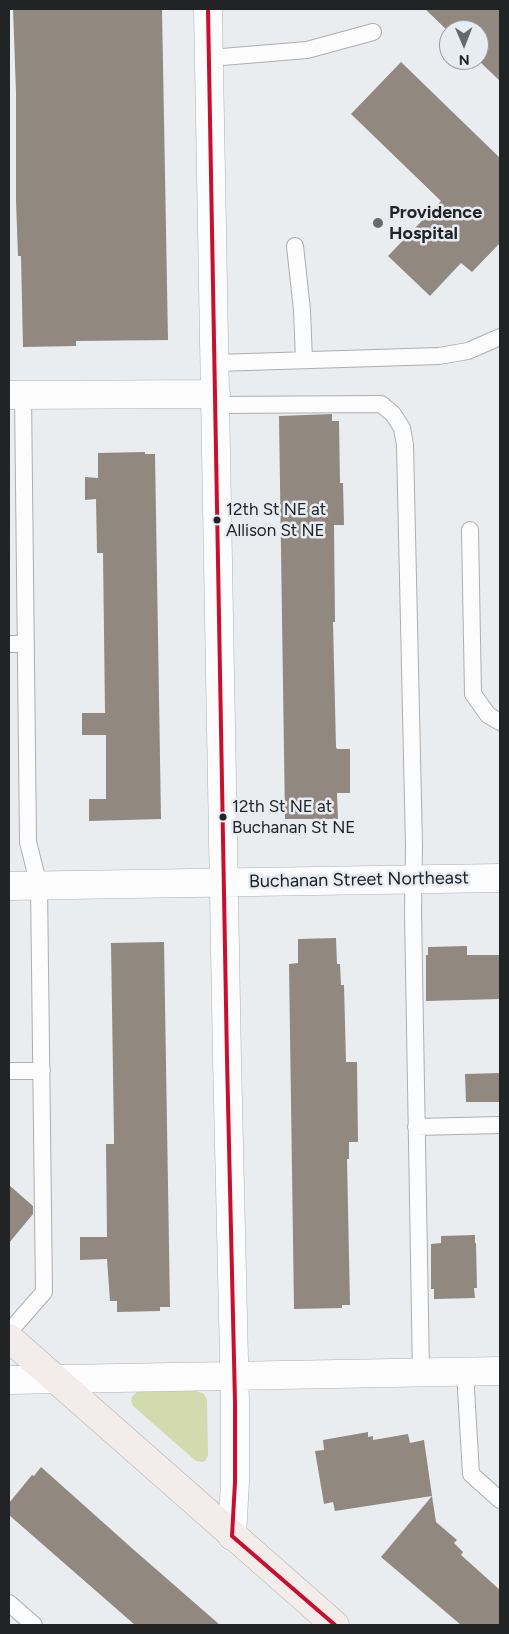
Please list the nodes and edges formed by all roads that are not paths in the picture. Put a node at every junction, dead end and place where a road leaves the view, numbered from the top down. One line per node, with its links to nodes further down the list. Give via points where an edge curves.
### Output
1 (208, 9): 3 (street)
2 (373, 32): 3 (lane, via 307,50)
3 (210, 58): 7 (street)
4 (295, 246): 6 (lane)
5 (500, 337): 6 (lane, via 468,351 439,356)
6 (304, 360): 7 (lane)
7 (215, 363): 9 (street)
8 (16, 395): 9 (street); 12 (lane)
9 (216, 400): 15 (lane, via 381,404 402,428 405,445); 16 (street)
10 (470, 530): 13 (lane, via 473,694 488,714)
11 (9, 644): 12 (lane)
12 (26, 644): 18 (lane, via 28,842)
13 (500, 722)
14 (500, 878): 15 (street, Buchanan Street Northeast)
15 (414, 880): 16 (street, Buchanan Street Northeast); 22 (lane)
16 (224, 882): 18 (street, Buchanan Street Northeast); 28 (street)
17 (9, 886): 18 (street, Buchanan Street Northeast)
18 (39, 886): 20 (lane)
19 (9, 1071): 20 (lane)
20 (42, 1071): 23 (lane, via 44,1292)
21 (500, 1125): 22 (lane)
22 (416, 1127): 27 (lane)
23 (9, 1332)
24 (9, 1338): 29 (main road)
25 (500, 1371): 26 (street)
26 (465, 1372): 27 (street); 31 (lane, via 471,1474)
27 (421, 1373): 28 (street)
28 (235, 1376): 29 (street); 32 (street)
29 (55, 1378): 30 (street); 32 (main road)
30 (9, 1380)
31 (500, 1500)
32 (232, 1536): 35 (main road)
33 (9, 1603): 34 (lane)
34 (34, 1625)
35 (335, 1625)

